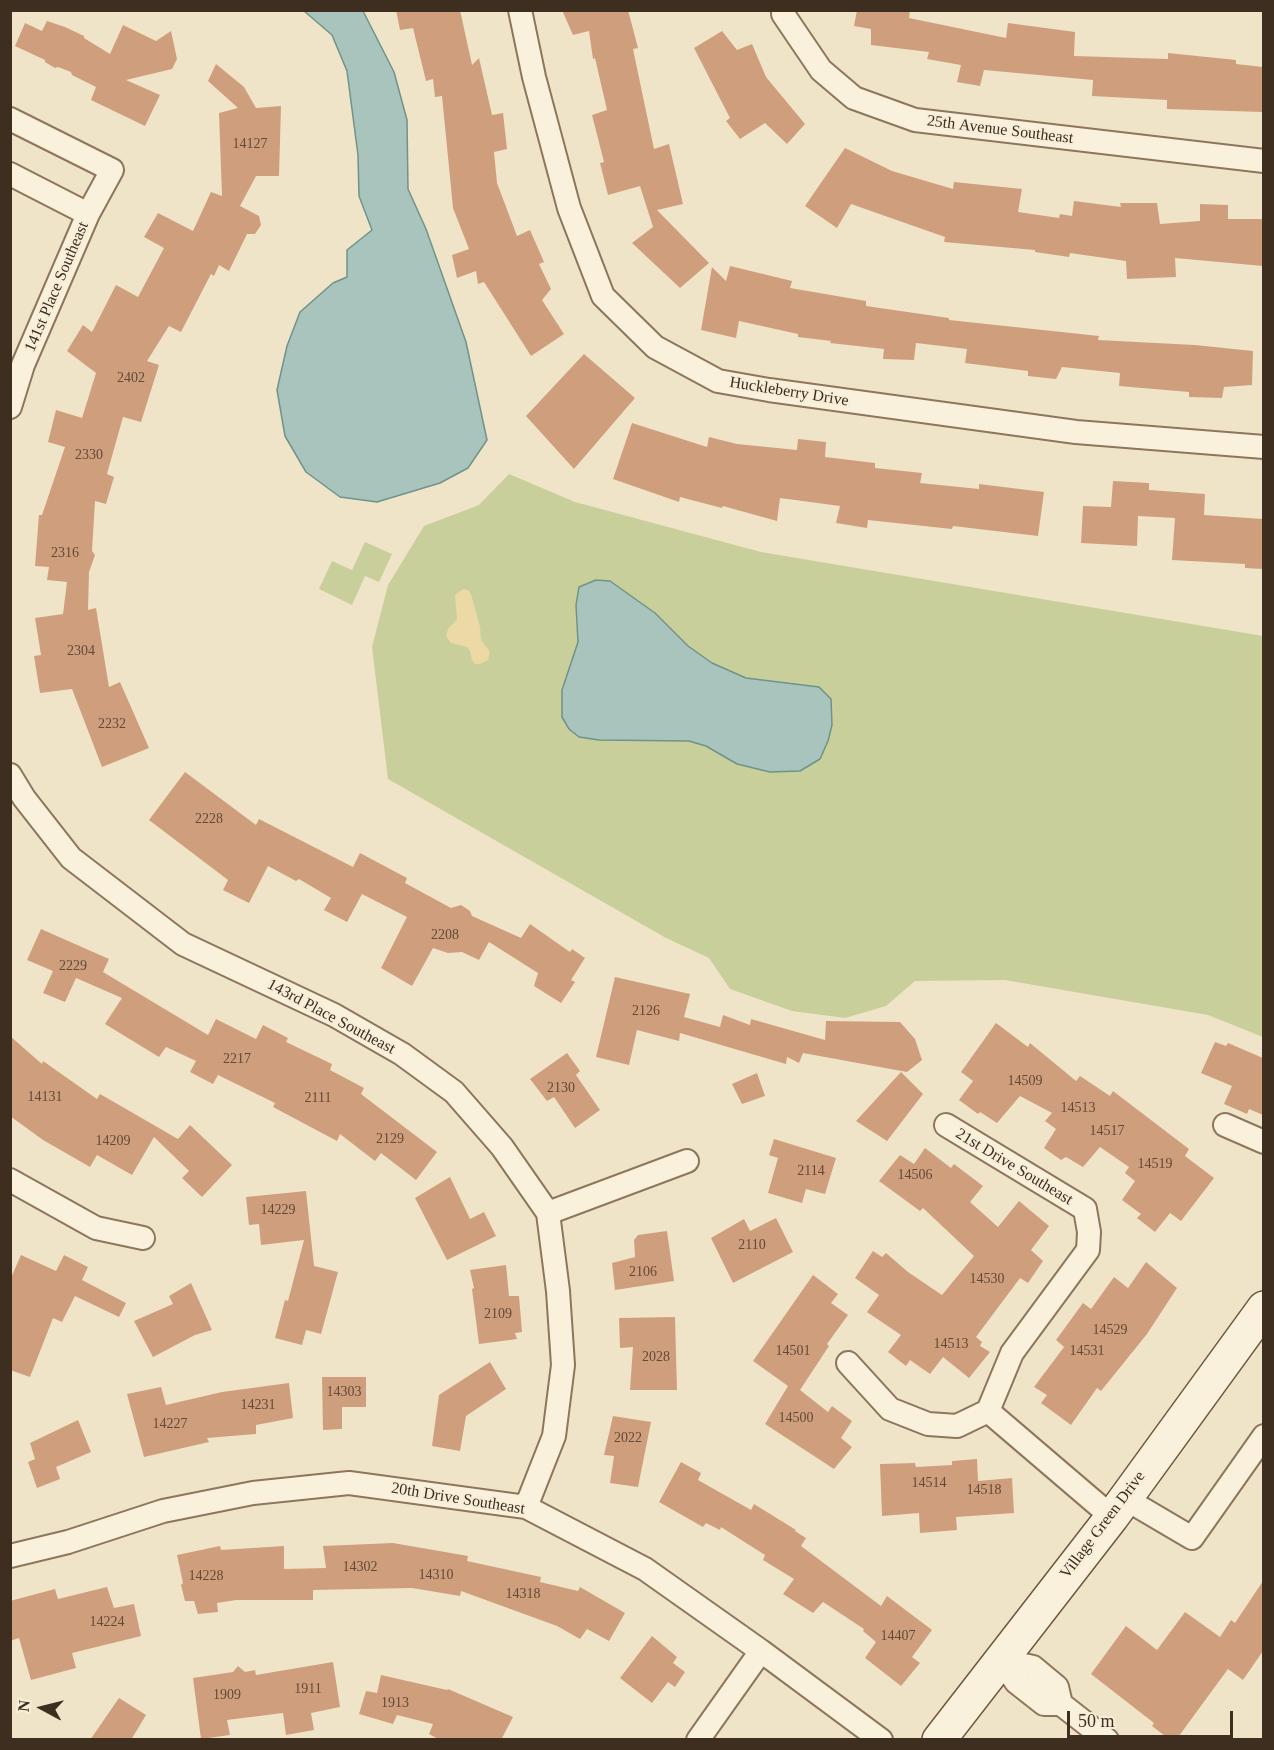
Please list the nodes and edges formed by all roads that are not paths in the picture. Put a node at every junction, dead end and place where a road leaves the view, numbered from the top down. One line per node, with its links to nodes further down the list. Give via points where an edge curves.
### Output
1 (520, 10): 8 (street, Huckleberry Drive, via 569,208 603,296 655,347 718,381 769,390 1076,432)
2 (783, 10): 4 (street, 25th Avenue Southeast, via 821,70 854,98 915,120)
3 (10, 119): 6 (street, 141st Place Southeast, via 112,170)
4 (1263, 161)
5 (10, 174): 6 (street)
6 (88, 214): 7 (street, 141st Place Southeast, via 23,365)
7 (10, 407)
8 (1263, 447)
9 (10, 775): 15 (street, 143rd Place Southeast, via 71,858 183,944 334,1015 402,1054 454,1092 502,1146)
10 (946, 1125): 19 (street, 21st Drive Southeast, via 1085,1209 1089,1232 1088,1250 1012,1353)
11 (1225, 1125): 12 (street)
12 (1263, 1142)
13 (687, 1161): 15 (street)
14 (10, 1180): 16 (street, via 96,1228)
15 (548, 1213): 21 (street, 143rd Place Southeast, via 563,1365 554,1436)
16 (143, 1238)
17 (1263, 1308): 22 (street, Village Green Drive)
18 (848, 1363): 19 (street, via 890,1408 928,1424 957,1426)
19 (988, 1411): 22 (street)
20 (1263, 1436): 22 (street, via 1192,1539)
21 (526, 1507): 23 (street, 20th Drive Southeast, via 350,1484 253,1493 163,1511); 24 (street, 20th Drive Southeast, via 645,1569)
22 (1118, 1507): 25 (street, Village Green Drive)
23 (10, 1556)
24 (761, 1651): 26 (street); 27 (street, 20th Drive Southeast)
25 (1001, 1660): 28 (street, Village Green Drive); 29 (street, via 1033,1667 1058,1687 1061,1704)
26 (699, 1740)
27 (880, 1740)
28 (939, 1740)
29 (1107, 1740)

